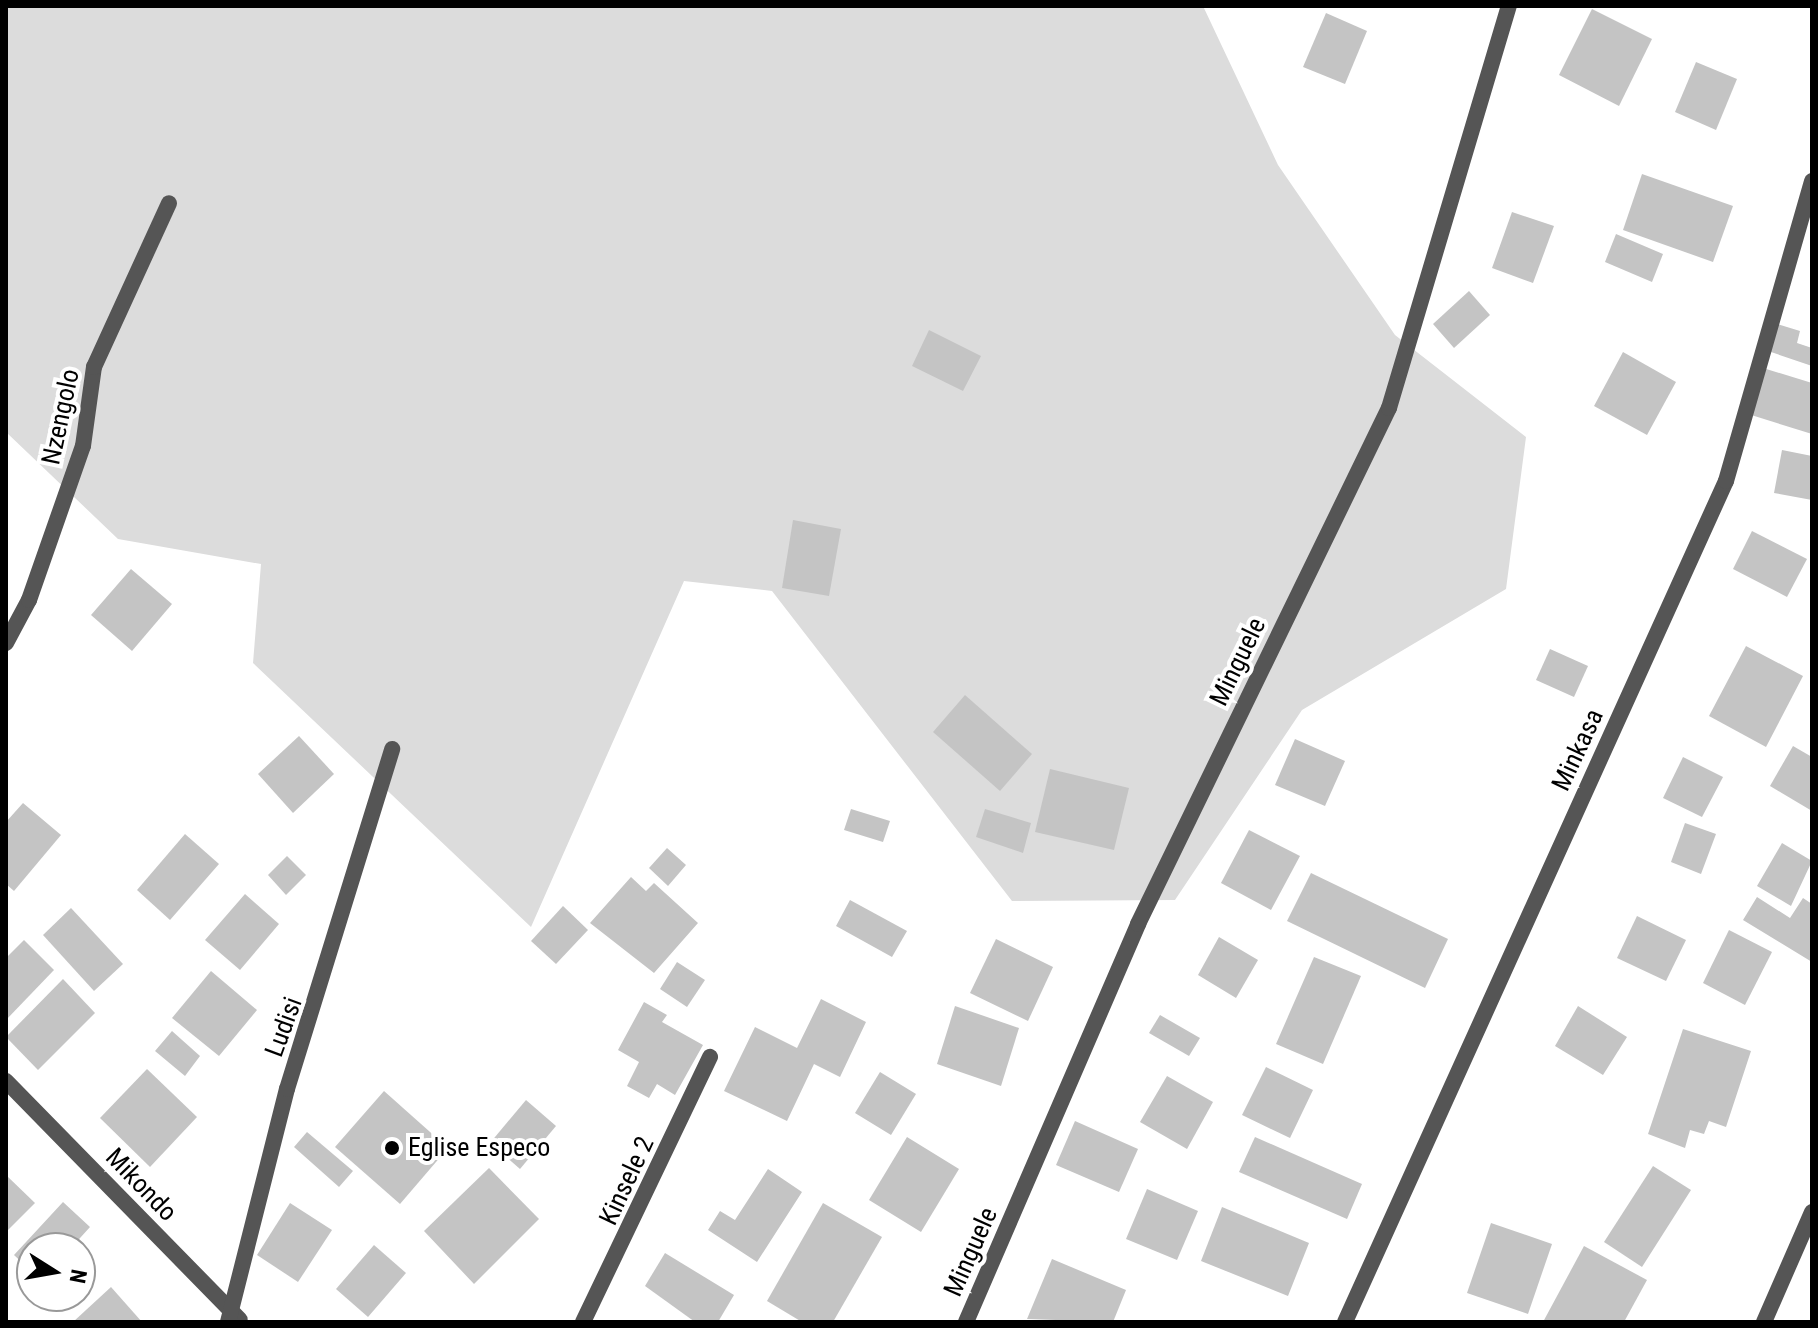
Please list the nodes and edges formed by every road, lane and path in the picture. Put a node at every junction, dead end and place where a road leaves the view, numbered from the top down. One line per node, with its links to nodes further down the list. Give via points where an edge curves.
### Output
1 (1509, 6): 11 (street, Minguele, via 1389,408 1138,924)
2 (1812, 181): 12 (street, Minkasa, via 1726,481)
3 (169, 203): 4 (street, Nzengolo, via 94,367 83,446 29,600)
4 (6, 643)
5 (392, 749): 9 (street, Ludisi, via 287,1089)
6 (710, 1057): 10 (street, Kinsele 2)
7 (6, 1081): 9 (street, Mikondo)
8 (1812, 1212): 13 (street)
9 (235, 1319)
10 (583, 1322)
11 (966, 1322)
12 (1345, 1322)
13 (1764, 1322)

